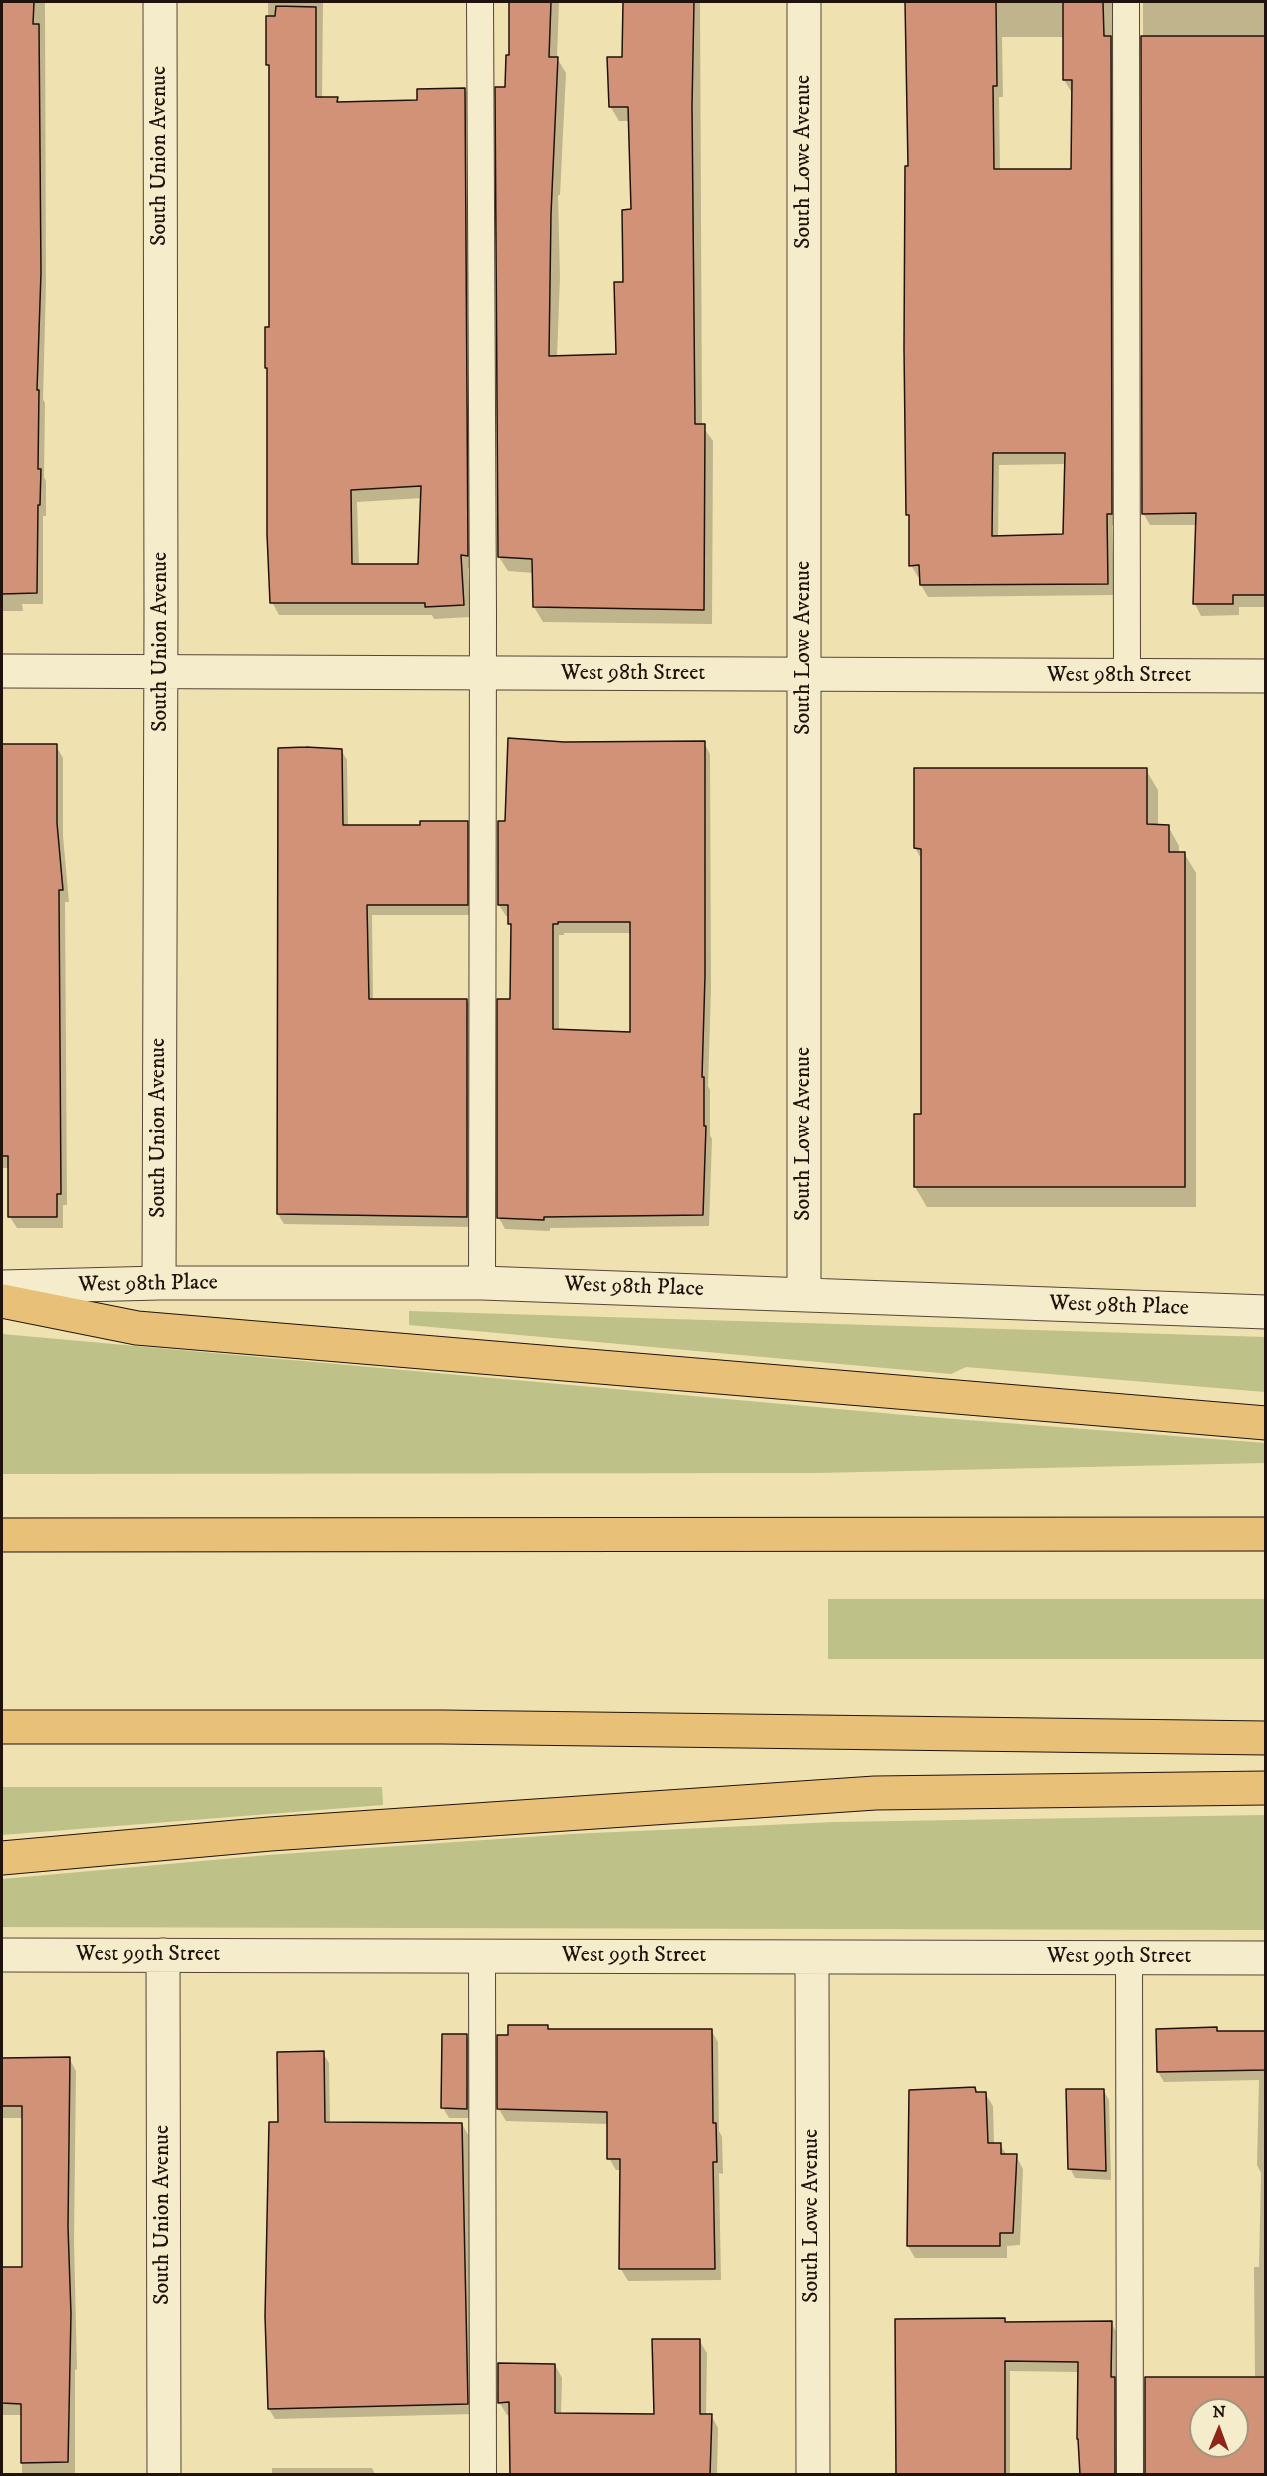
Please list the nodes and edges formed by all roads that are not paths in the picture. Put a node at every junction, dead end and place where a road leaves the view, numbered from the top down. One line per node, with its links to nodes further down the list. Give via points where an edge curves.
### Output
1 (160, 2): 5 (street, South Union Avenue)
2 (480, 2): 8 (lane)
3 (804, 2): 7 (street, South Lowe Avenue)
4 (1126, 2): 9 (lane)
5 (161, 670): 6 (street, West 98th Street); 8 (street, West 98th Street); 12 (street, South Union Avenue)
6 (2, 671)
7 (804, 673): 8 (street, West 98th Street); 9 (street, West 98th Street); 14 (street, South Lowe Avenue)
8 (483, 674): 11 (lane)
9 (1126, 676): 10 (street, West 98th Street)
10 (1266, 676)
11 (482, 1283): 12 (street, West 98th Place); 14 (street, West 98th Place)
12 (159, 1284): 13 (street, West 98th Place)
13 (2, 1287)
14 (804, 1295): 16 (street, West 98th Place)
15 (2, 1301): 17 (highway, via 137,1328)
16 (1266, 1312)
17 (1266, 1423)
18 (1266, 1534): 19 (highway)
19 (2, 1535)
20 (2, 1727): 21 (highway, via 443,1727)
21 (1266, 1738)
22 (1266, 1788): 23 (highway, via 875,1793 282,1833)
23 (2, 1858)
24 (2, 1955): 25 (street, West 99th Street)
25 (163, 1956): 26 (street, West 99th Street); 30 (street, South Union Avenue)
26 (482, 1956): 27 (street, West 99th Street); 31 (lane)
27 (812, 1957): 28 (street, West 99th Street); 32 (street, South Lowe Avenue)
28 (1129, 1958): 29 (street, West 99th Street); 33 (lane)
29 (1266, 1958)
30 (164, 2475)
31 (483, 2475)
32 (813, 2475)
33 (1130, 2475)

